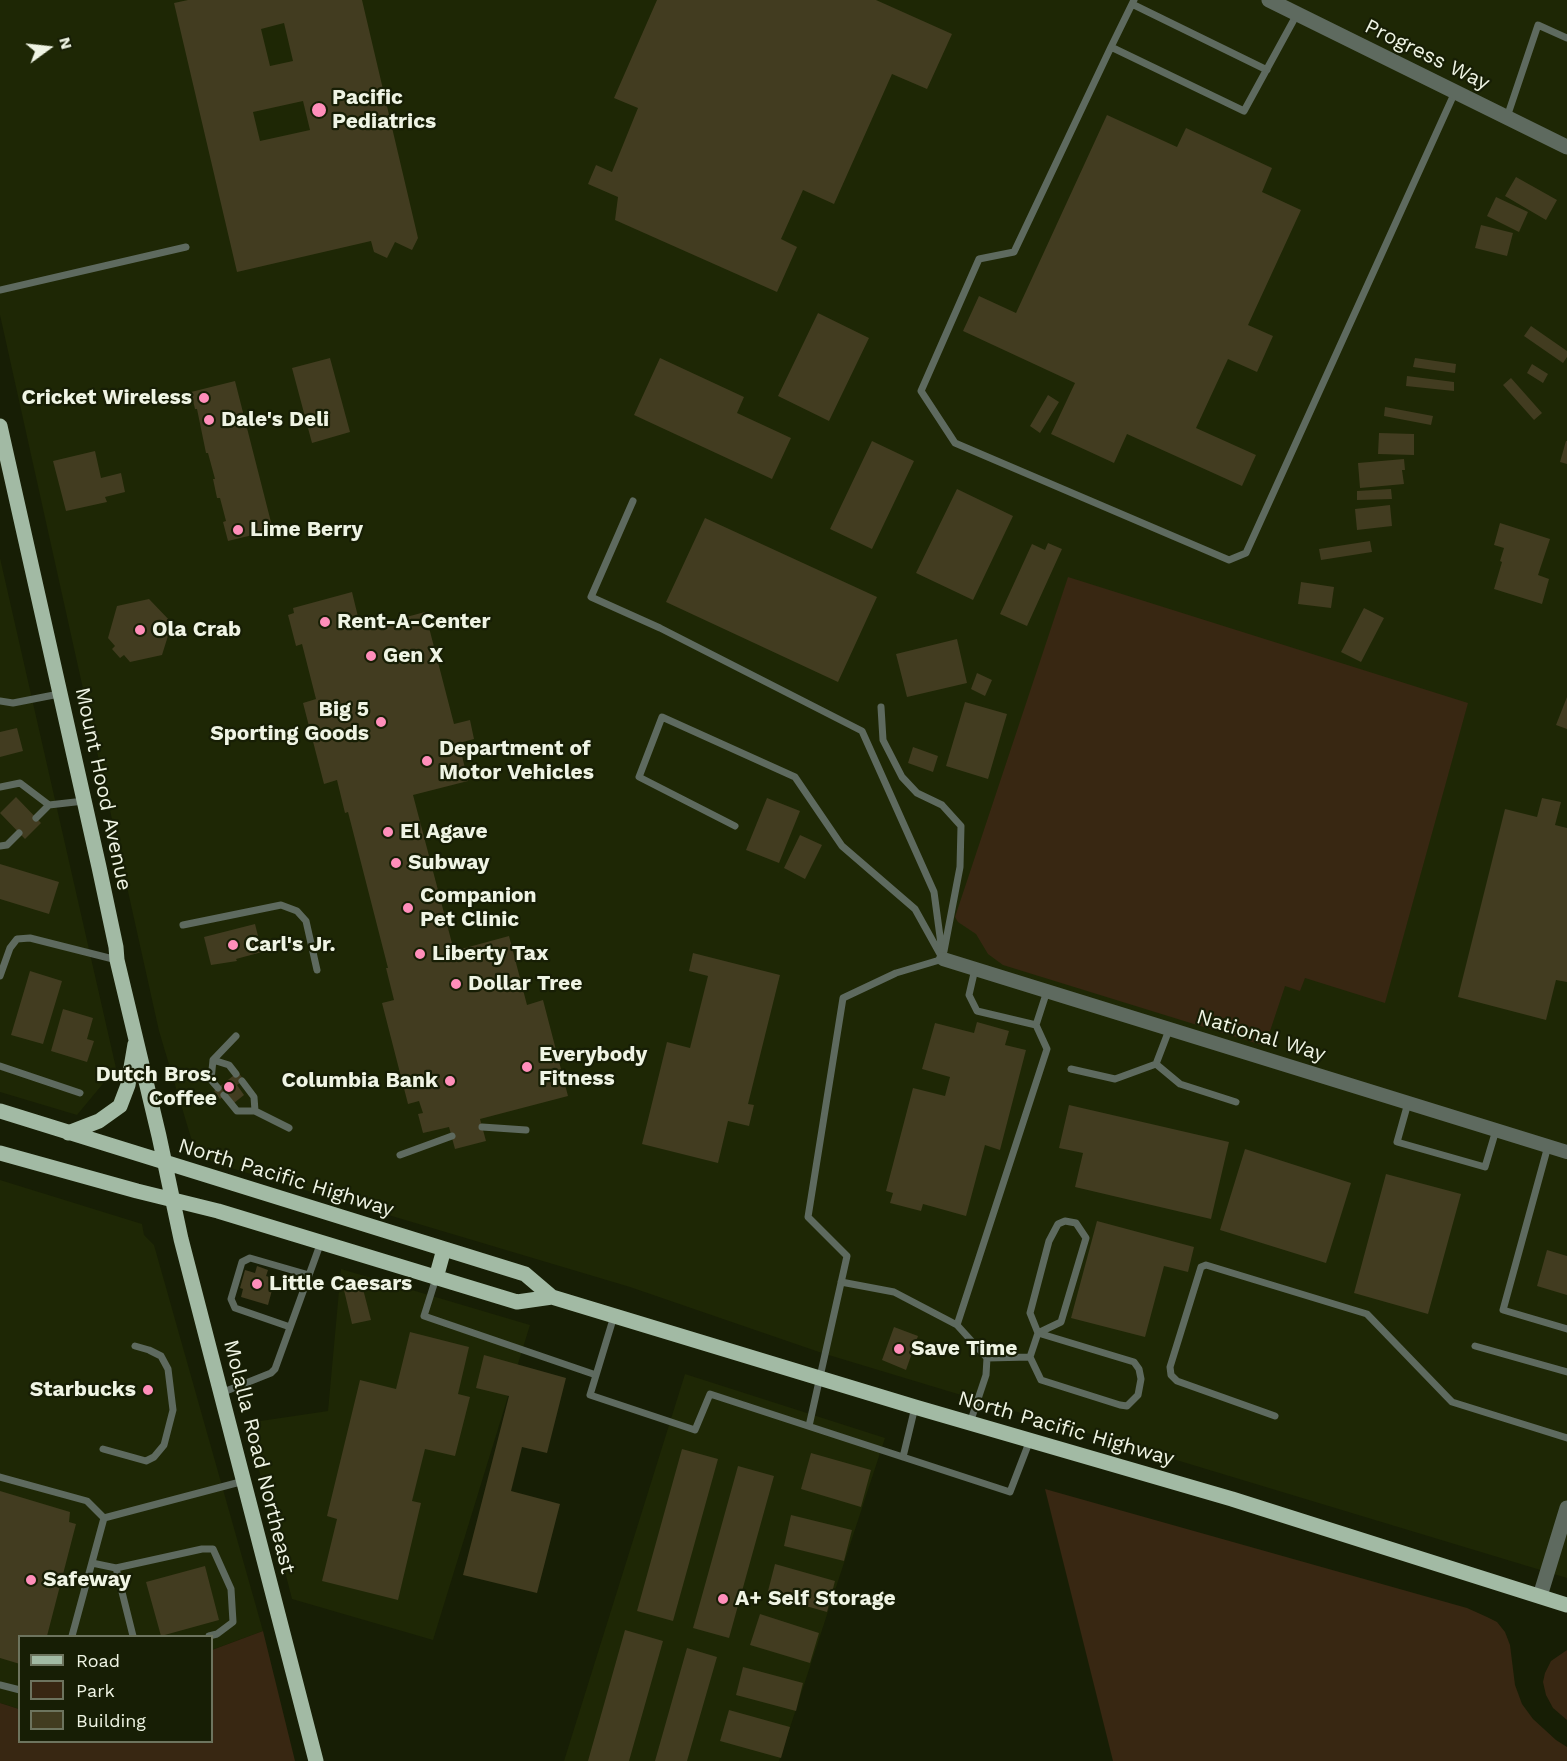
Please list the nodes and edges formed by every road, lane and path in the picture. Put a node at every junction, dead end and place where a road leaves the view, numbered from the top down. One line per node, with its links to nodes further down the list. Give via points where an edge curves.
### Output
1 (1269, 0): 3 (street, Progress Way)
2 (1133, 2): 5 (lane); 6 (lane)
3 (1298, 14): 6 (lane); 7 (street, Progress Way)
4 (1567, 38): 8 (lane, via 1538,25)
5 (1111, 47): 6 (lane, via 1244,111); 7 (lane, via 1014,252 979,259 921,391 955,443 1229,560 1246,553)
6 (1267, 70)
7 (1455, 92): 8 (street, Progress Way)
8 (1507, 117): 9 (street, Progress Way)
9 (1567, 147)
10 (186, 247): 11 (lane)
11 (0, 290)
12 (0, 426): 14 (main road, Mount Hood Avenue)
13 (633, 501): 25 (lane, via 591,597 862,731 934,892)
14 (61, 694): 15 (lane, via 13,703); 18 (main road, Mount Hood Avenue)
15 (0, 701)
16 (881, 708): 25 (lane, via 883,740 902,777 917,793 942,805 961,826 960,867)
17 (0, 788): 19 (lane, via 20,783)
18 (84, 801): 19 (lane); 26 (main road, Mount Hood Avenue)
19 (49, 805): 20 (lane)
20 (36, 818)
21 (735, 826): 25 (lane, via 639,777 662,717 795,777 842,846 915,909)
22 (19, 833): 23 (lane, via 7,845)
23 (0, 846)
24 (183, 925): 28 (lane, via 281,905 297,911 306,921)
25 (943, 959): 27 (street, National Way); 64 (lane, via 896,973 843,998 808,1217 847,1256)
26 (117, 960): 29 (lane, via 23,938 10,948); 33 (main road, Mount Hood Avenue)
27 (975, 969): 30 (street, National Way); 31 (lane, via 969,995 978,1011)
28 (317, 970)
29 (0, 976)
30 (1047, 991): 31 (lane); 32 (street, National Way)
31 (1036, 1025): 67 (lane, via 1047,1049)
32 (1169, 1030): 36 (lane); 45 (street, National Way)
33 (136, 1036): 52 (main road, via 128,1085 120,1106 99,1121); 58 (main road, Mount Hood Avenue)
34 (236, 1036): 35 (lane)
35 (213, 1060): 39 (lane, via 229,1065); 41 (lane, via 211,1080)
36 (1156, 1064): 38 (lane, via 1115,1079); 44 (lane, via 1180,1084)
37 (0, 1066): 42 (lane)
38 (1071, 1069)
39 (236, 1074)
40 (242, 1082): 46 (lane, via 254,1097)
41 (218, 1088)
42 (80, 1094)
43 (224, 1095): 46 (lane, via 237,1110)
44 (1236, 1102)
45 (1408, 1103): 51 (street, National Way); 51 (lane, via 1397,1142 1485,1167)
46 (255, 1111): 49 (lane)
47 (0, 1112): 52 (main road, North Pacific Highway)
48 (482, 1127): 50 (lane)
49 (289, 1128)
50 (526, 1130)
51 (1496, 1130): 54 (street, National Way)
52 (68, 1133): 58 (main road, North Pacific Highway)
53 (452, 1136): 57 (lane)
54 (1548, 1146): 55 (street, National Way); 69 (lane, via 1503,1310)
55 (1567, 1152)
56 (0, 1153): 59 (main road, North Pacific Highway)
57 (400, 1155)
58 (165, 1162): 59 (main road, Molalla Road Northeast); 61 (main road, North Pacific Highway)
59 (173, 1200): 60 (main road, North Pacific Highway); 78 (main road, Molalla Road Northeast)
60 (321, 1242): 62 (lane); 63 (main road, North Pacific Highway)
61 (444, 1249): 63 (main road); 65 (main road, North Pacific Highway, via 525,1274)
62 (309, 1275): 68 (lane); 68 (lane, via 250,1257 242,1262 231,1299 234,1308)
63 (436, 1278): 65 (main road, North Pacific Highway, via 517,1302); 76 (lane, via 424,1316)
64 (841, 1282): 67 (lane, via 894,1292); 77 (lane)
65 (552, 1297): 66 (main road, North Pacific Highway)
66 (614, 1316): 76 (lane); 77 (main road, North Pacific Highway)
67 (957, 1324): 74 (lane)
68 (290, 1327): 78 (lane, via 271,1373)
69 (1567, 1329)
70 (1038, 1333): 70 (lane, via 1030,1313 1049,1241 1058,1224 1076,1223 1086,1238 1061,1322); 73 (lane); 73 (lane, via 1134,1362 1141,1379 1138,1395 1127,1406 1120,1405 1041,1380)
71 (135, 1346): 85 (lane, via 161,1356 168,1369 173,1410 164,1445 146,1461)
72 (1475, 1346): 75 (lane)
73 (1030, 1357): 74 (lane)
74 (987, 1358): 81 (lane, via 986,1375)
75 (1567, 1372)
76 (596, 1375): 82 (lane, via 590,1395 695,1430 710,1394)
77 (819, 1378): 79 (main road, North Pacific Highway); 82 (lane)
78 (221, 1393): 88 (main road, Molalla Road Northeast)
79 (915, 1407): 81 (main road, North Pacific Highway); 86 (lane)
80 (1275, 1416): 83 (lane, via 1177,1381 1171,1375 1170,1367 1201,1267 1206,1265 1367,1314 1452,1402)
81 (970, 1423): 84 (main road, North Pacific Highway)
82 (809, 1426): 86 (lane)
83 (1567, 1438)
84 (1030, 1440): 86 (lane, via 1011,1492); 93 (main road, North Pacific Highway)
85 (103, 1449)
86 (903, 1457)
87 (0, 1477): 90 (lane, via 87,1501)
88 (244, 1481): 90 (lane); 100 (main road, Molalla Road Northeast)
89 (1567, 1508): 93 (street)
90 (104, 1518): 91 (lane)
91 (92, 1563): 92 (lane); 95 (lane)
92 (116, 1568): 96 (lane); 97 (lane, via 213,1549 231,1588 233,1622)
93 (1540, 1596): 94 (main road, North Pacific Highway)
94 (1567, 1605)
95 (72, 1635)
96 (133, 1635)
97 (213, 1635)
98 (0, 1685): 99 (lane)
99 (18, 1690)
100 (316, 1761)

